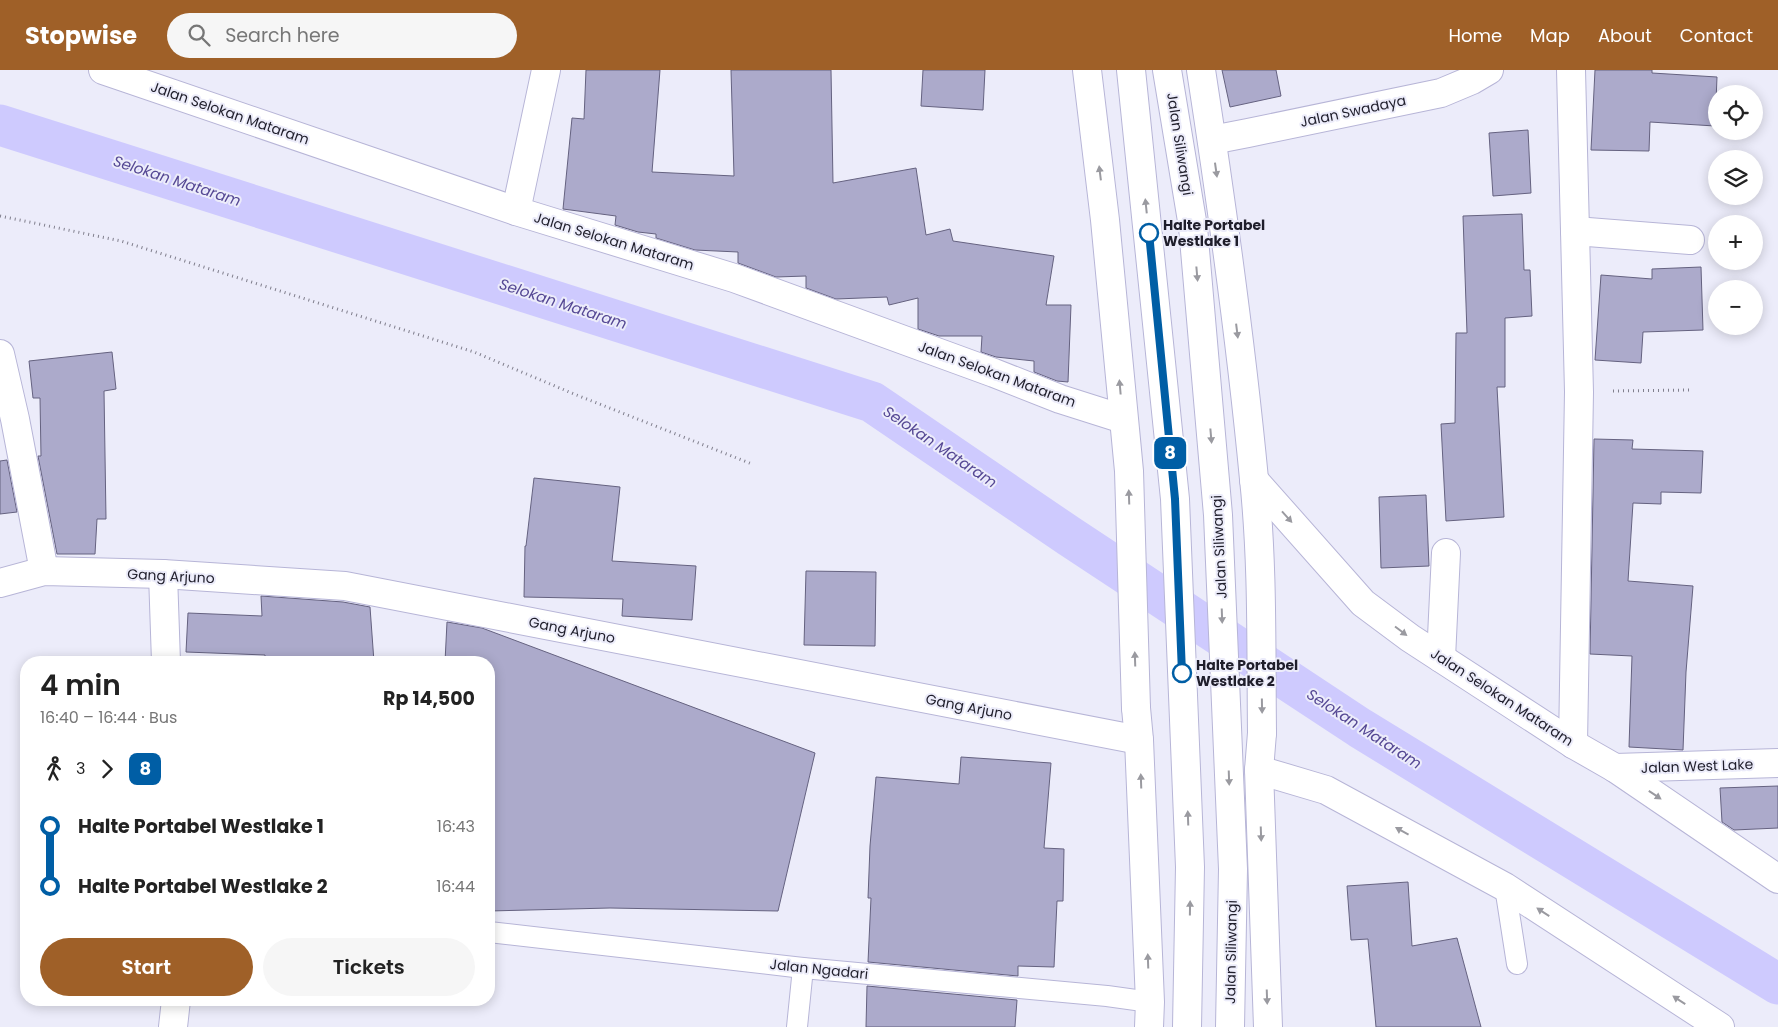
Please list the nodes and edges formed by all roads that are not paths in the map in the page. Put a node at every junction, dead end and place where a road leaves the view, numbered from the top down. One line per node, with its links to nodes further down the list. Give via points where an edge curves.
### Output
1 (103, 70): 10 (main road, Jalan Selokan Mataram)
2 (546, 70): 10 (main road)
3 (1088, 70): 14 (main road, one-way to 3)
4 (1131, 70): 36 (main road, one-way to 4, via 1190,867 1175,499)
5 (1167, 70): 37 (main road, Jalan Siliwangi, one-way to 37, via 1193,227 1218,515 1233,869)
6 (1201, 70): 9 (main road)
7 (1489, 70): 9 (main road, Jalan Swadaya, via 1441,93)
8 (1571, 70): 11 (main road)
9 (1212, 140): 15 (main road, one-way to 15)
10 (516, 211): 14 (main road, Jalan Selokan Mataram, via 734,278 1060,399)
11 (1575, 231): 12 (main road); 23 (main road, via 1579,392)
12 (1690, 240)
13 (0, 354): 17 (main road)
14 (1123, 419): 22 (main road, one-way to 14, via 1129,471)
15 (1254, 480): 21 (main road, Jalan Selokan Mataram, one-way to 21, via 1363,603); 26 (main road, one-way to 26, via 1260,570 1262,733)
16 (1446, 553): 21 (main road)
17 (44, 571): 18 (main road, Gang Arjuno); 19 (main road, Gang Arjuno)
18 (163, 574): 20 (main road); 22 (main road, Gang Arjuno, via 345,586)
19 (0, 583)
20 (166, 656)
21 (1441, 658): 23 (main road, Jalan Selokan Mataram)
22 (1139, 740): 33 (main road, one-way to 22)
23 (1573, 744): 25 (main road, Jalan Selokan Mataram)
24 (1778, 763): 25 (main road, Jalan West Lake)
25 (1615, 768): 27 (main road, Jalan Selokan Mataram, one-way to 27)
26 (1259, 770): 28 (main road, one-way to 26, via 1326,790); 38 (main road, one-way to 38)
27 (1778, 879)
28 (1505, 887): 30 (lane); 39 (main road, one-way to 28)
29 (495, 933): 31 (lane, Jalan Ngadari)
30 (1517, 964)
31 (803, 968): 33 (lane, Jalan Ngadari, via 1107,996); 35 (lane)
32 (176, 1006): 34 (main road)
33 (1150, 1015)
34 (174, 1027)
35 (797, 1027)
36 (1187, 1027)
37 (1230, 1027)
38 (1268, 1027)
39 (1720, 1027)

